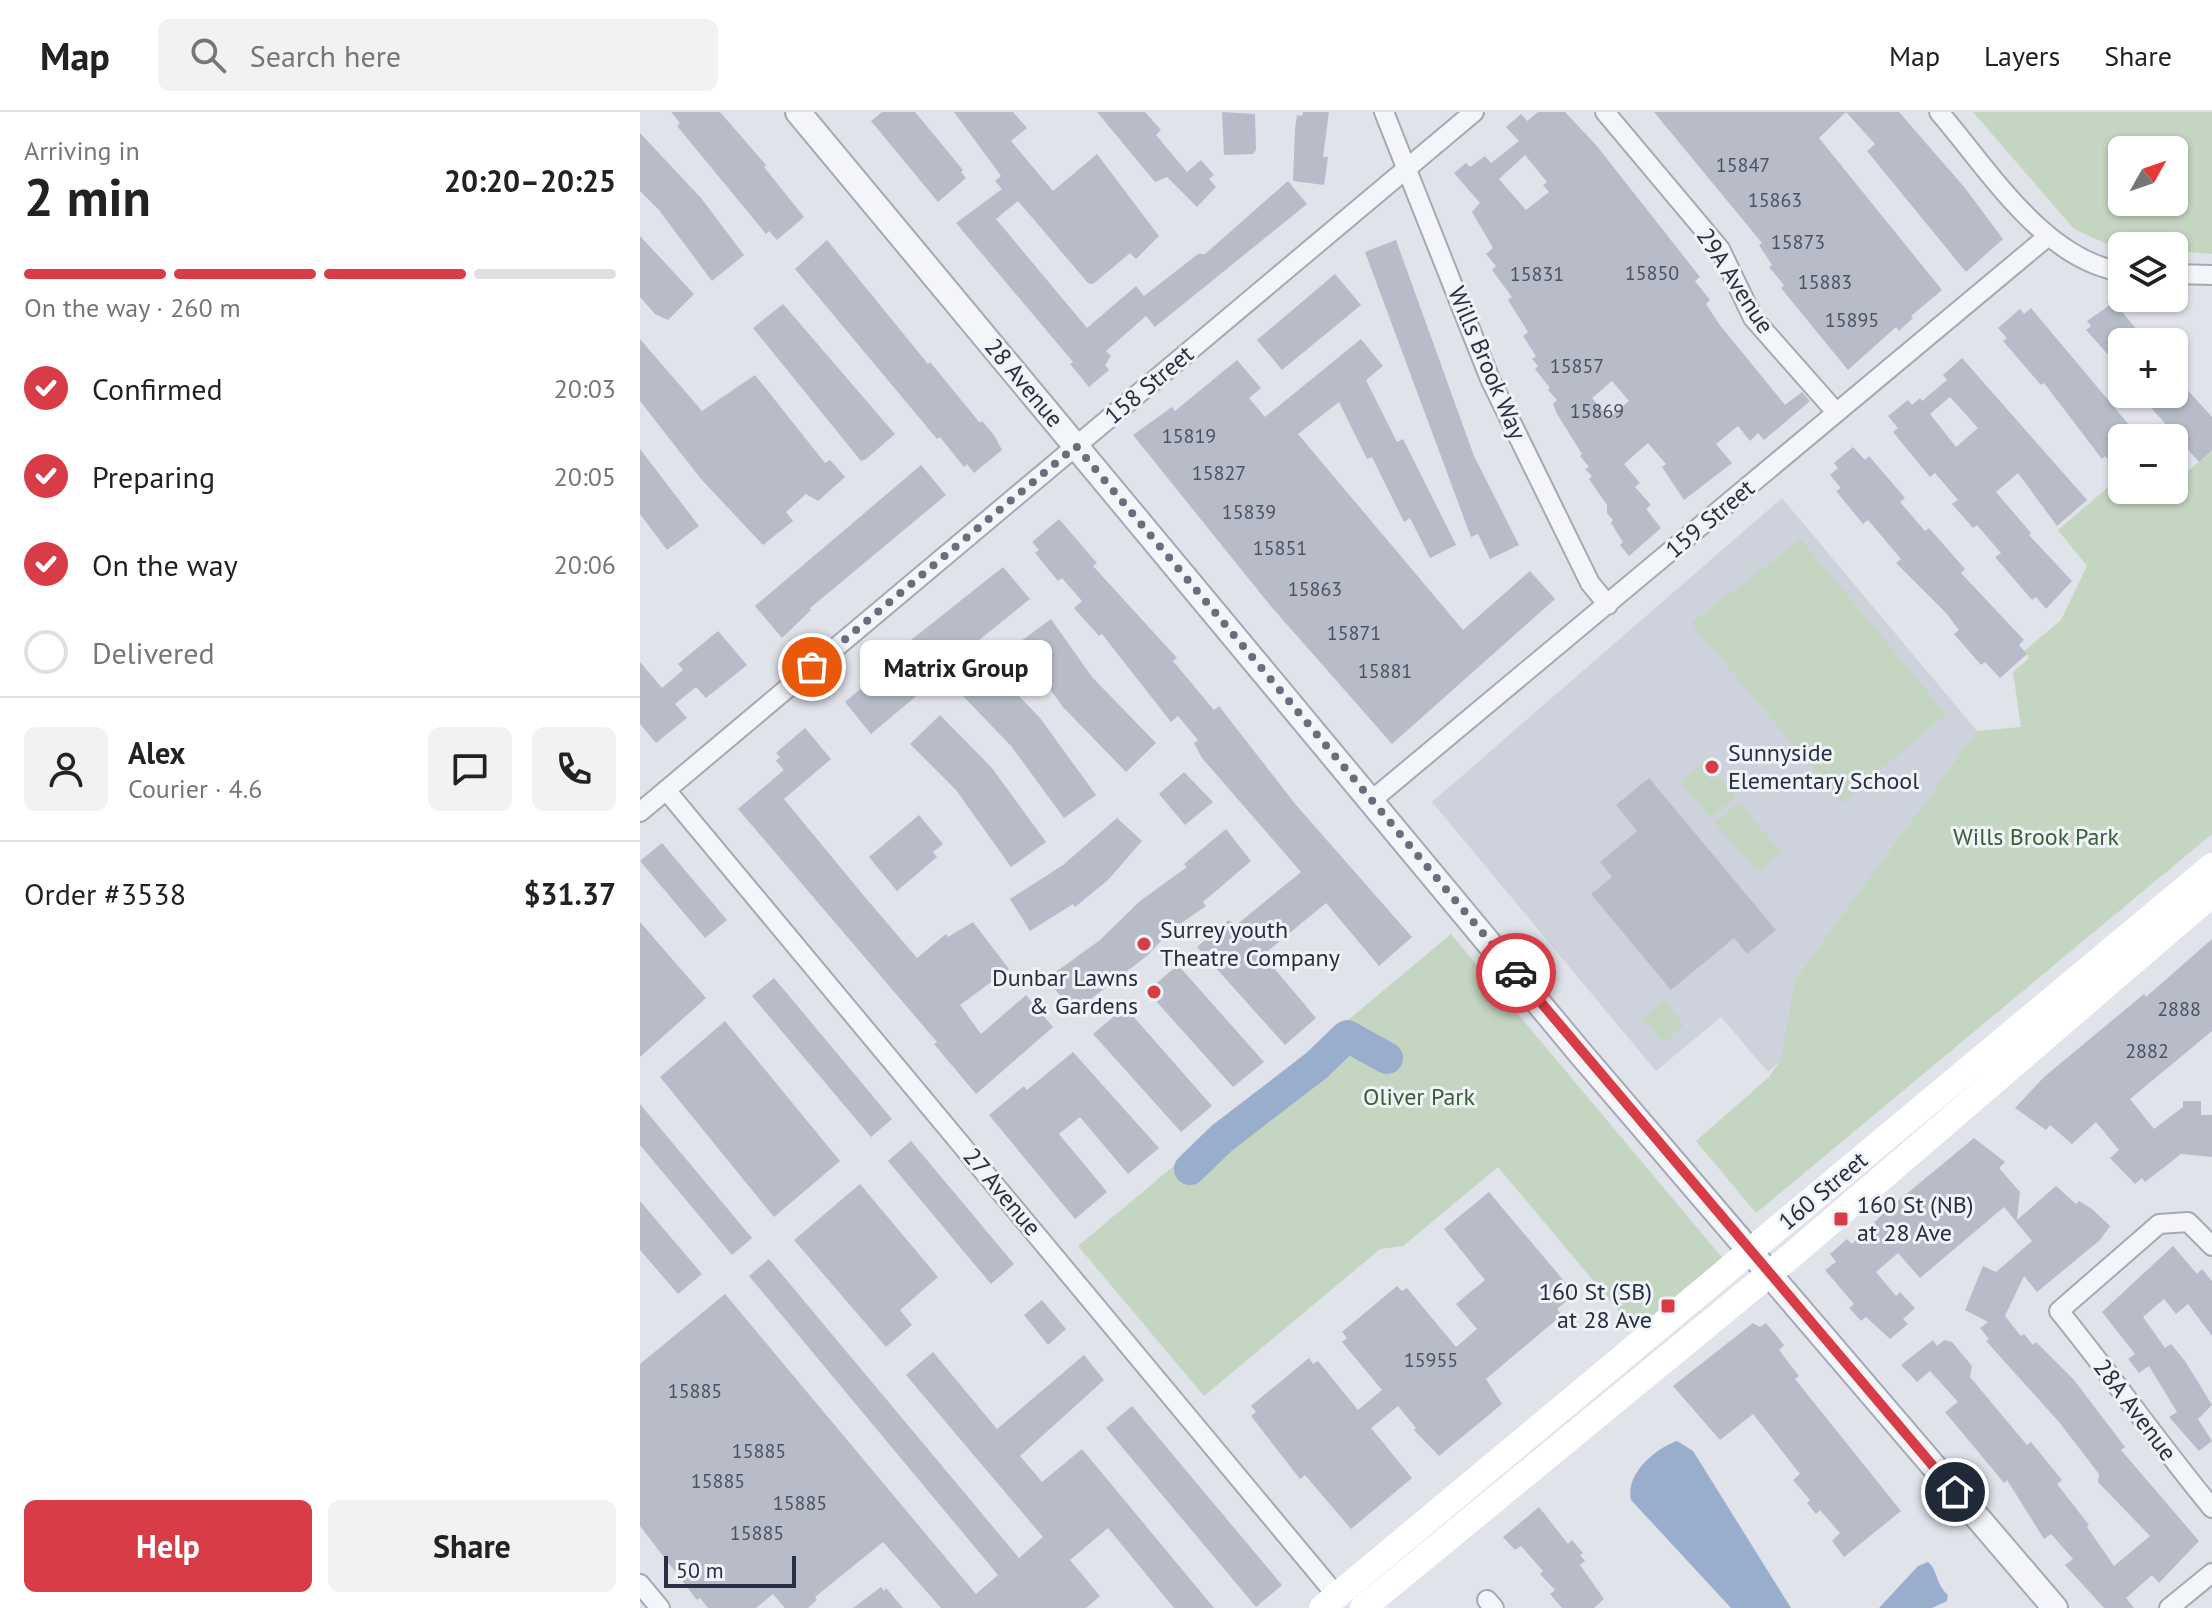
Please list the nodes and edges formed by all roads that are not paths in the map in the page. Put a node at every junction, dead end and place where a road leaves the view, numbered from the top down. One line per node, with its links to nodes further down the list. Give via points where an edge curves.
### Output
1 (798, 112): 12 (street, 28 Avenue)
2 (1384, 112): 6 (street, Wills Brook Way)
3 (1474, 112): 6 (street, 158 Street)
4 (1605, 112): 11 (street, 29A Avenue, via 1720,249 1753,318)
5 (1939, 112): 7 (street)
6 (1408, 167): 12 (street, 158 Street); 13 (street, Wills Brook Way, via 1490,379 1590,583)
7 (2047, 237): 8 (street); 11 (street, 159 Street)
8 (2108, 270)
9 (2188, 274): 10 (street)
10 (2212, 275)
11 (1836, 412): 13 (street, 159 Street)
12 (1076, 446): 14 (street, 158 Street); 15 (street, 28 Avenue)
13 (1608, 605): 15 (street, 159 Street)
14 (666, 790): 16 (street, 158 Street); 25 (street, 27 Avenue)
15 (1372, 800): 20 (street, 28 Avenue)
16 (640, 812)
17 (2212, 866): 20 (main road, 160 Street)
18 (2212, 894): 21 (main road, 160 Street)
19 (2212, 1246): 22 (street, 28A Avenue, via 2188,1222 2159,1224 2059,1311)
20 (1750, 1252): 21 (street, 28 Avenue); 25 (main road, 160 Street)
21 (1769, 1274): 27 (main road, 160 Street); 28 (street, 28 Avenue)
22 (2212, 1508)
23 (2212, 1573): 29 (street)
24 (640, 1584): 26 (street)
25 (1331, 1604)
26 (660, 1608)
27 (1363, 1608)
28 (2055, 1608)
29 (2169, 1608)

